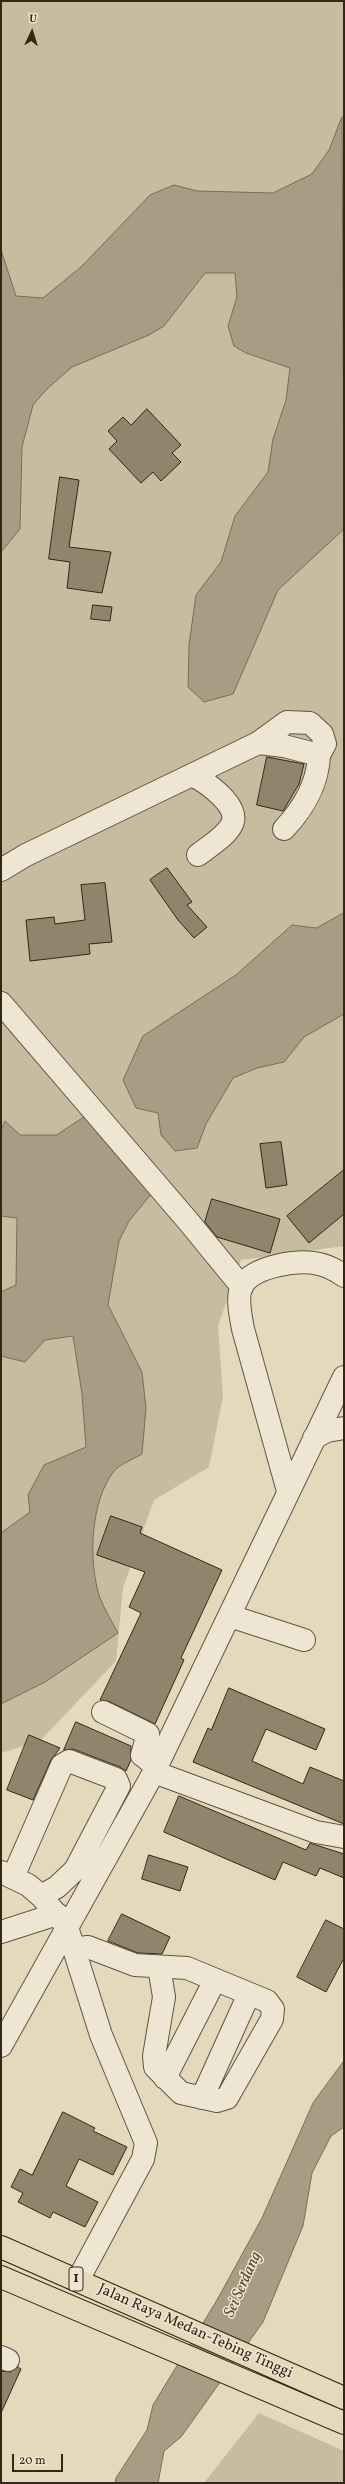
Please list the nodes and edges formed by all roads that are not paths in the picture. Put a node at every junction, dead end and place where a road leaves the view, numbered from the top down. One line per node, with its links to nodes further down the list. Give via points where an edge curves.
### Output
1 (192, 775): 2 (street, via 258,743 284,746 319,755 317,774 301,811); 3 (street, via 215,789 231,808 234,817 227,832); 4 (street, via 26,855)
2 (284, 829)
3 (198, 855)
4 (1, 870)
5 (1, 1003): 7 (street, via 188,1220)
6 (344, 1276): 7 (street, via 318,1263 287,1264 264,1269 250,1277)
7 (242, 1287): 11 (street, via 240,1310 243,1329)
8 (344, 1377): 10 (street)
9 (344, 1428): 10 (street, via 327,1430)
10 (314, 1438): 11 (street)
11 (288, 1491): 12 (street)
12 (230, 1616): 13 (street); 15 (street)
13 (304, 1640)
14 (103, 1712): 15 (street, via 148,1734 142,1754)
15 (155, 1769): 16 (street, via 316,1832); 19 (street)
16 (344, 1837)
17 (7, 1875): 18 (street, via 28,1885); 18 (street, via 62,1765 69,1761 116,1778 119,1786 75,1870 57,1887)
18 (41, 1896): 19 (street)
19 (62, 1921): 20 (street); 21 (street); 25 (street)
20 (1, 1932)
21 (73, 1949): 22 (street, via 88,1946 135,1965); 30 (street, via 101,2035 146,2143 143,2159)
22 (159, 1967): 23 (street, via 187,1968); 26 (street, via 164,1997 154,2056 155,2067)
23 (215, 1980): 24 (street); 26 (street)
24 (248, 1994): 27 (street); 27 (street, via 267,2001 273,2009 272,2019 227,2098 217,2101)
25 (1, 2046)
26 (165, 2078): 27 (street, via 181,2092)
27 (202, 2098)
28 (1, 2247): 30 (highway, Jalan Raya Medan-Tebing Tinggi / 1)
29 (1, 2276): 32 (highway, Jalan Raya Medan-Tebing Tinggi / 1)
30 (78, 2280): 31 (highway, Jalan Raya Medan-Tebing Tinggi / 1)
31 (344, 2398)
32 (344, 2423)

